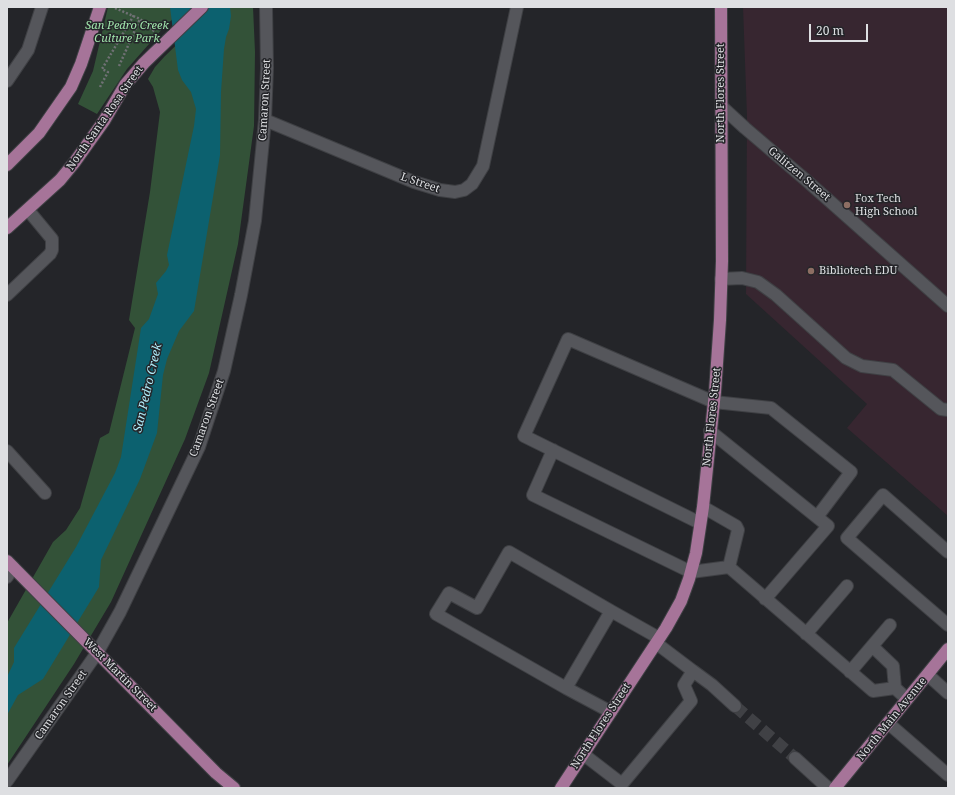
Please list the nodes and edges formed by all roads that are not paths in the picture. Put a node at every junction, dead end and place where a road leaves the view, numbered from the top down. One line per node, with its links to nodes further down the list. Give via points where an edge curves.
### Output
1 (42, 7): 7 (street, via 28,50)
2 (100, 7): 10 (main road, via 82,64 71,87 39,133)
3 (202, 7): 11 (main road, North Santa Rosa Street, via 125,85 104,121 74,163)
4 (266, 7): 9 (street, Camaron Street)
5 (517, 7): 9 (street, L Street, via 483,166 472,184 464,190 440,190 414,182)
6 (721, 7): 8 (main road, North Flores Street)
7 (7, 81)
8 (721, 106): 13 (main road, North Flores Street); 15 (street, Galitzen Street)
9 (265, 120): 38 (street, Camaron Street, via 256,221 224,371 199,447 120,612)
10 (7, 165)
11 (28, 210): 12 (main road, North Santa Rosa Street); 14 (street, via 52,239 52,250)
12 (7, 228)
13 (721, 278): 16 (main road, North Flores Street); 17 (street, via 742,278 758,282 846,358 862,366 893,370 941,409)
14 (7, 295)
15 (948, 306)
16 (714, 402): 18 (main road, North Flores Street); 19 (street, via 568,339 524,436); 23 (street, via 771,408 851,472)
17 (948, 410)
18 (710, 431): 22 (main road, North Flores Street); 23 (street)
19 (553, 450): 24 (street); 28 (street, via 533,495)
20 (7, 451): 21 (street)
21 (45, 493)
22 (703, 507): 24 (main road, North Flores Street); 26 (street, via 736,526 738,530)
23 (817, 517): 30 (street, via 828,526)
24 (700, 523): 28 (main road, North Flores Street)
25 (948, 552): 33 (street, via 883,496 847,538)
26 (729, 567): 28 (street); 30 (street)
27 (9, 568): 38 (main road, West Martin Street, via 35,589)
28 (691, 572): 35 (main road, North Flores Street, via 681,600)
29 (847, 586): 34 (street)
30 (765, 598): 34 (street)
31 (611, 611): 35 (street); 42 (street); 42 (street, via 509,552 476,608 449,593 436,614)
32 (890, 625): 36 (street)
33 (948, 625)
34 (806, 634): 40 (street)
35 (657, 641): 39 (street); 47 (main road, North Flores Street)
36 (872, 646): 40 (street); 43 (street, via 894,666)
37 (948, 649): 41 (main road, North Main Avenue)
38 (97, 653): 51 (main road, West Martin Street); 53 (street, Camaron Street)
39 (693, 671): 46 (street); 54 (street, via 684,685 691,702)
40 (850, 672): 43 (street, via 873,691)
41 (928, 675): 44 (street); 45 (main road, North Main Avenue)
42 (566, 688): 47 (street)
43 (895, 688): 45 (street)
44 (948, 693)
45 (906, 699): 48 (main road, North Main Avenue)
46 (735, 706)
47 (611, 712): 49 (main road, North Flores Street)
48 (888, 722): 52 (street); 59 (main road, North Main Avenue)
49 (583, 754): 54 (street); 57 (main road, North Flores Street)
50 (795, 758): 58 (street)
51 (216, 773): 55 (main road); 56 (main road, West Martin Street)
52 (948, 775)
53 (7, 781)
54 (620, 786)
55 (224, 788)
56 (234, 788)
57 (561, 788)
58 (828, 788)
59 (835, 788)

